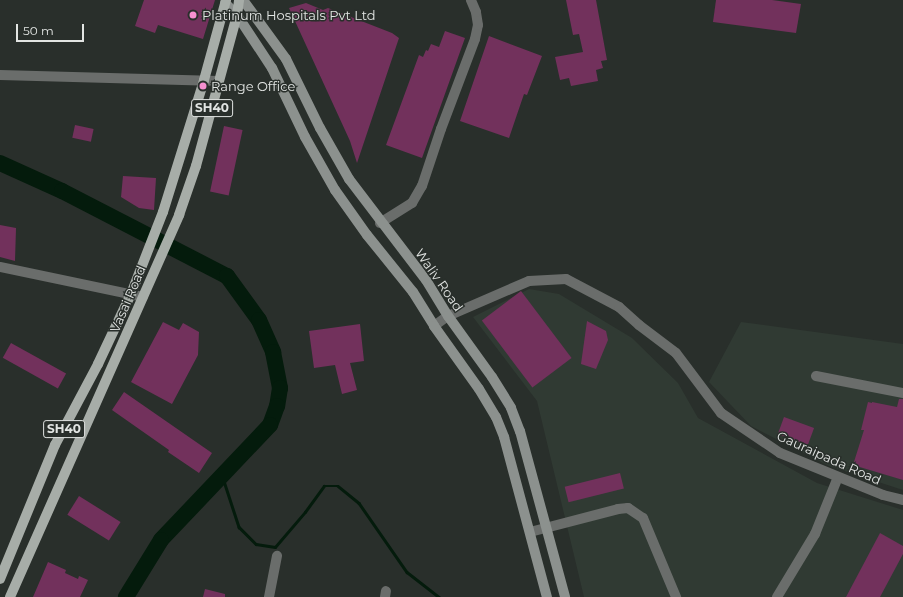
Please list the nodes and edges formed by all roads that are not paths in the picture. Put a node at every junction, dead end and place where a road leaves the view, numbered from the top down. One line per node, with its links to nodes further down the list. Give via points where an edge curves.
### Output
1 (239, 0): 5 (main road, Vasai Road / SH40)
2 (243, 0): 9 (main road, Waliv Road, via 286,59 320,128)
3 (471, 0): 9 (street, via 478,25 475,39 422,186 412,203)
4 (226, 2): 5 (main road); 7 (main road, Vasai Road / SH40)
5 (237, 15): 8 (main road, Vasai Road / SH40); 14 (main road, via 272,68 305,137 335,190 413,292)
6 (0, 75): 7 (street)
7 (204, 80): 8 (street); 12 (main road, Vasai Road / SH40, via 162,212)
8 (219, 81): 11 (main road, Vasai Road / SH40, via 196,166 179,215)
9 (380, 222): 13 (main road, Waliv Road, via 426,280)
10 (0, 267): 12 (street)
11 (144, 293): 12 (street); 23 (main road, Vasai Road / SH40)
12 (131, 294): 22 (main road, Vasai Road / SH40, via 56,445)
13 (448, 316): 14 (street, Gauraipada Road); 17 (street, Gauraipada Road, via 529,281 566,279 619,307 676,354 721,413 780,453); 19 (main road, Waliv Road, via 511,408 520,431)
14 (434, 326): 20 (main road, via 496,417 504,437)
15 (816, 376): 16 (street)
16 (903, 394)
17 (838, 477): 18 (street, Gauraipada Road); 28 (street, via 815,534)
18 (903, 500)
19 (547, 528): 20 (street); 26 (main road, Waliv Road); 27 (street, via 618,509 628,508 636,512 643,518)
20 (530, 532): 25 (main road)
21 (278, 556): 24 (street)
22 (0, 579)
23 (10, 597)
24 (269, 597)
25 (547, 597)
26 (565, 597)
27 (676, 597)
28 (777, 597)

